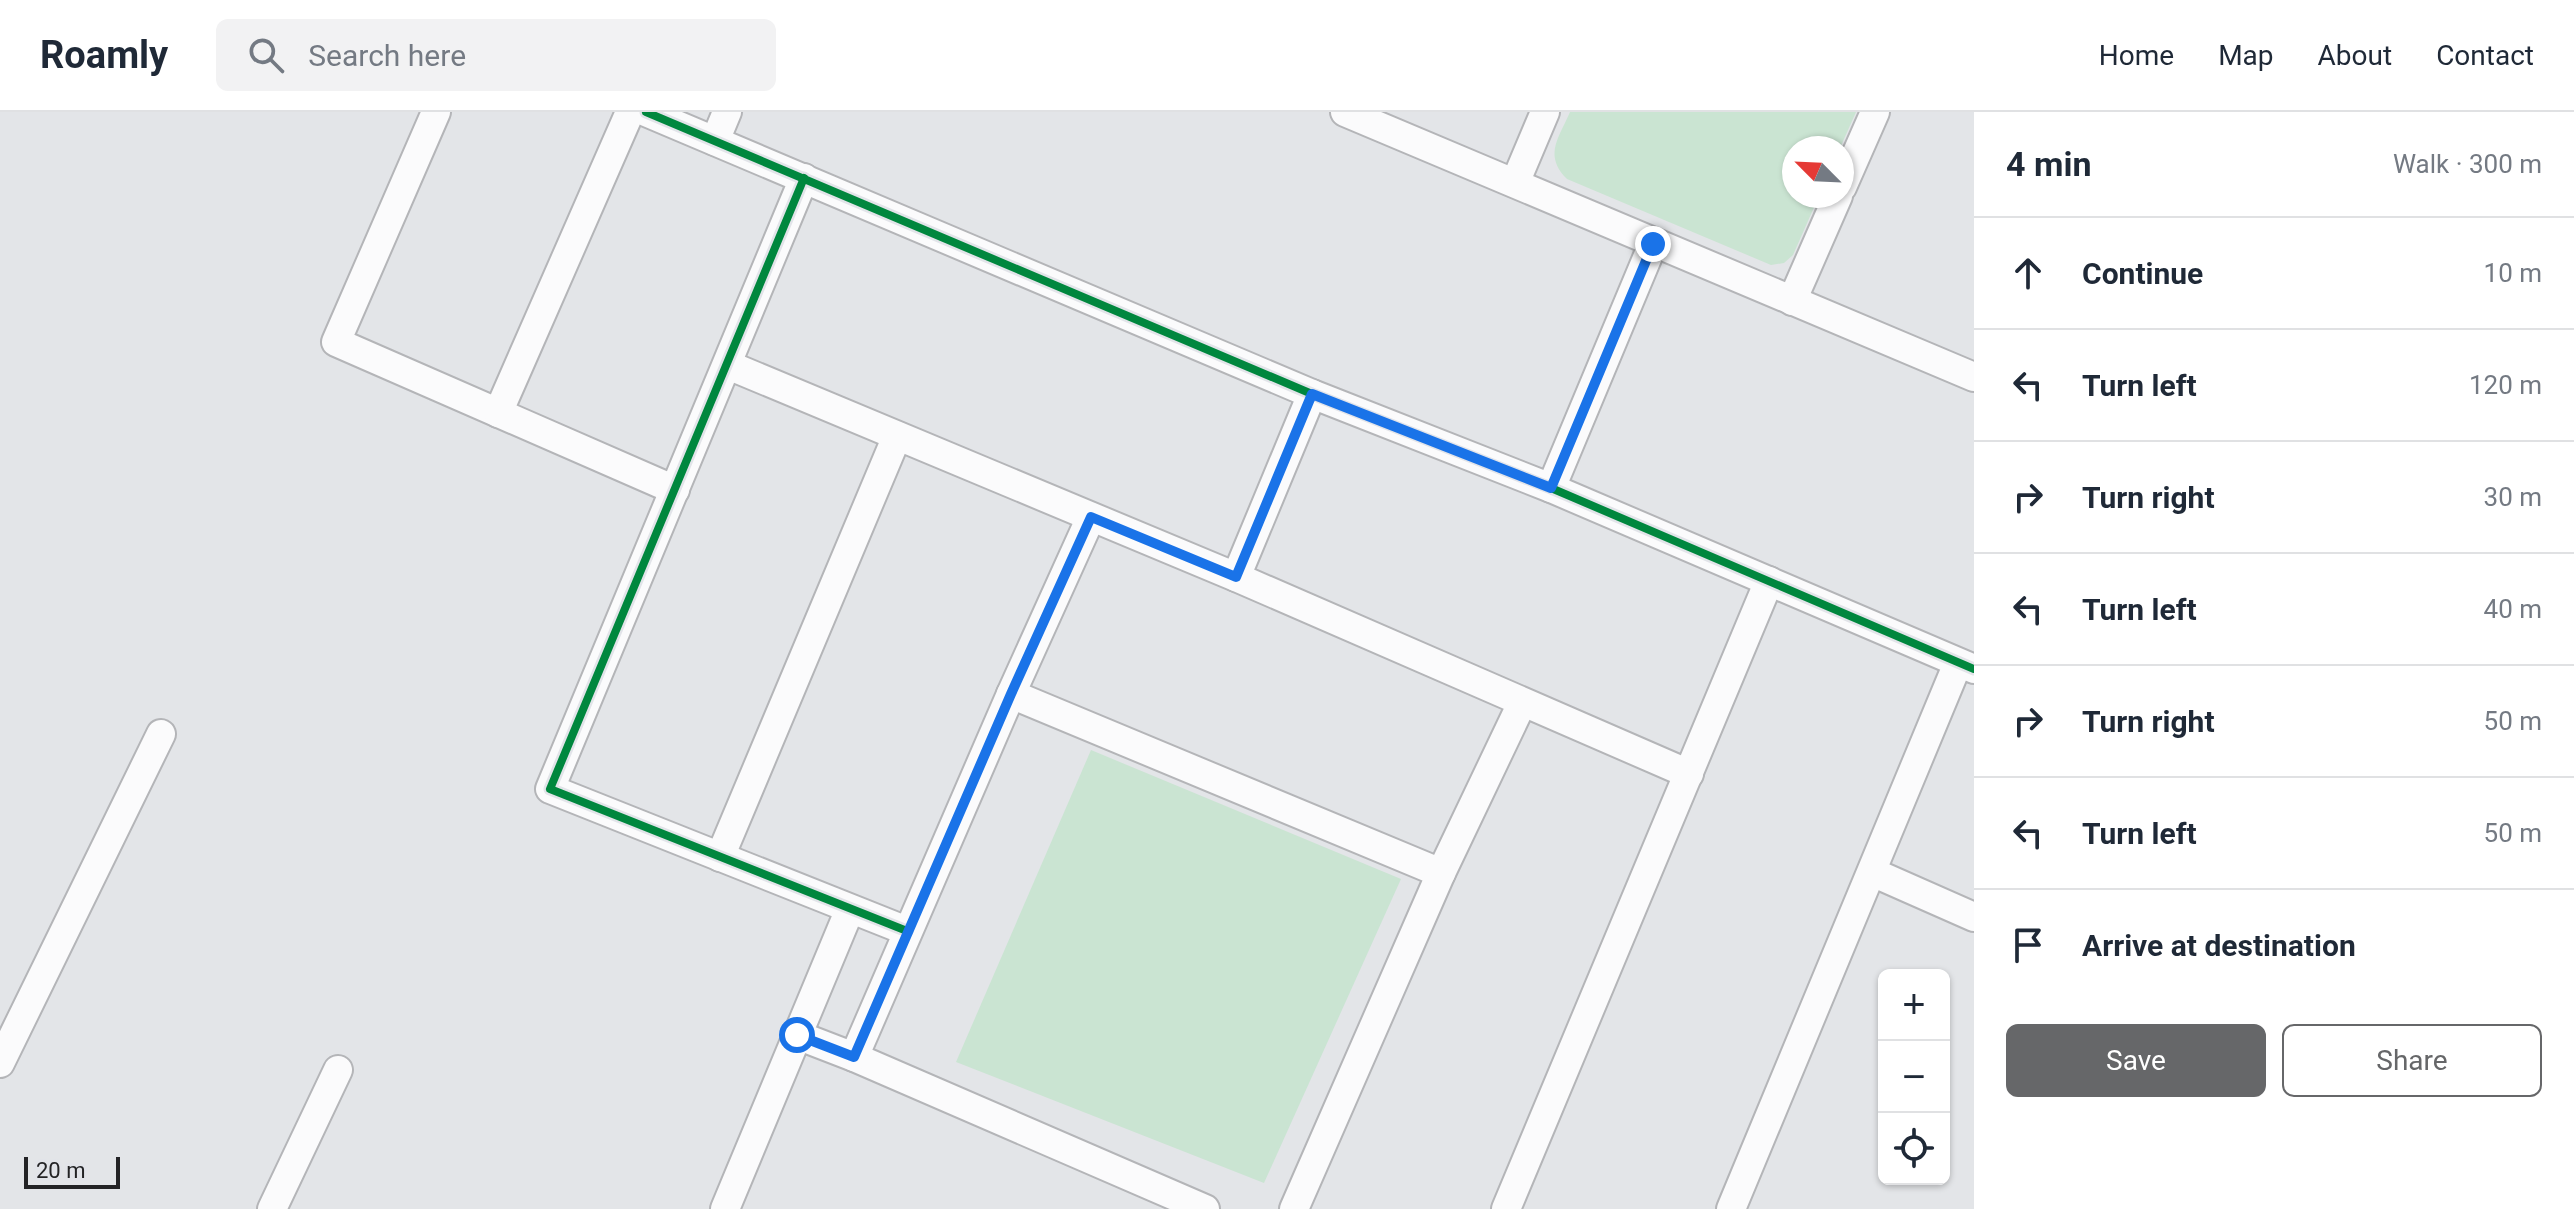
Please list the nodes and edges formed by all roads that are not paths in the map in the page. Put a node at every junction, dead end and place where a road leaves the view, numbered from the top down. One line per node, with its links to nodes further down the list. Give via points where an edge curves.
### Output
1 (436, 112): 18 (street, via 336,342)
2 (630, 112): 18 (street)
3 (646, 112): 8 (street)
4 (727, 112): 8 (street)
5 (1345, 112): 11 (street)
6 (1545, 112): 11 (street)
7 (1875, 112): 9 (street)
8 (715, 141): 10 (street)
9 (1854, 160)
10 (804, 178): 15 (street); 17 (street)
11 (1515, 183): 13 (street)
12 (1833, 208): 14 (street)
13 (1653, 244): 14 (street); 20 (street)
14 (1792, 301): 16 (street)
15 (728, 365): 19 (street); 21 (street)
16 (1974, 377)
17 (1312, 394): 20 (street); 23 (street)
18 (498, 413): 21 (street)
19 (897, 436): 22 (street); 30 (street)
20 (1551, 488): 24 (street)
21 (675, 490): 30 (street, via 550,789)
22 (1091, 517): 23 (street); 26 (street)
23 (1236, 577): 27 (street)
24 (1769, 581): 25 (street); 29 (street)
25 (1966, 666): 31 (street)
26 (1011, 694): 32 (street); 35 (street)
27 (1522, 703): 29 (street); 32 (street)
28 (161, 734): 38 (street)
29 (1689, 774): 44 (street)
30 (720, 857): 33 (street)
31 (1872, 872): 34 (street); 45 (street)
32 (1441, 873): 43 (street)
33 (850, 909): 35 (street); 36 (street)
34 (1974, 917)
35 (907, 931): 37 (street)
36 (797, 1035): 37 (street); 41 (street)
37 (854, 1057): 42 (street)
38 (0, 1063)
39 (338, 1070): 40 (street)
40 (272, 1209)
41 (725, 1209)
42 (1205, 1209)
43 (1294, 1209)
44 (1506, 1209)
45 (1731, 1209)

